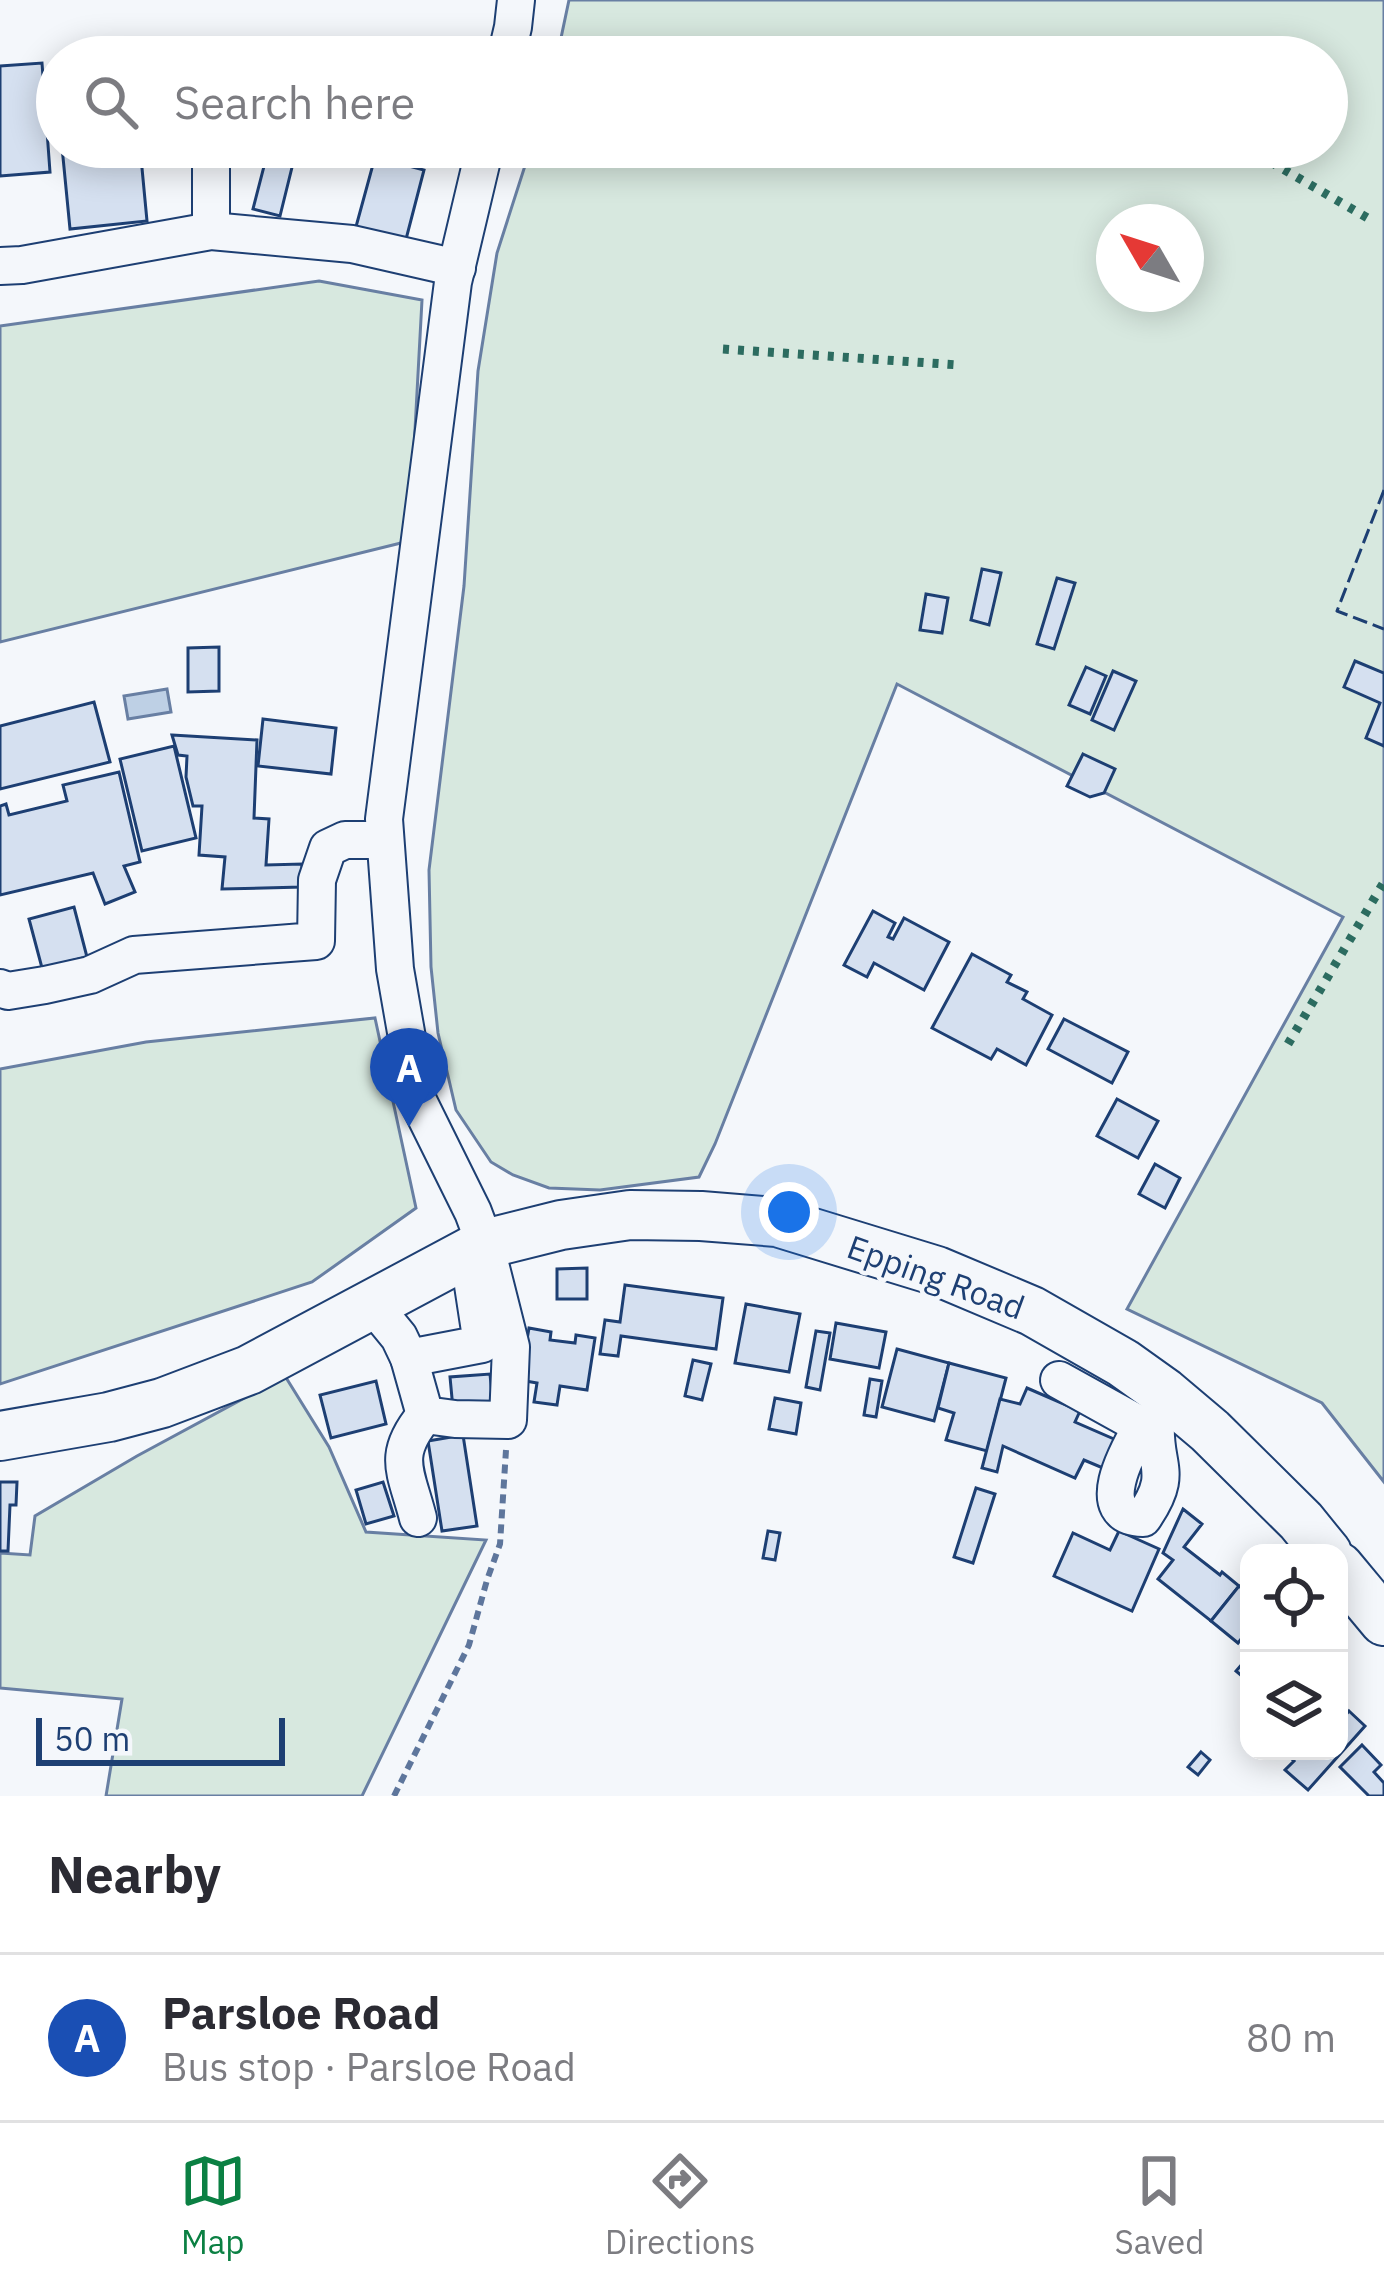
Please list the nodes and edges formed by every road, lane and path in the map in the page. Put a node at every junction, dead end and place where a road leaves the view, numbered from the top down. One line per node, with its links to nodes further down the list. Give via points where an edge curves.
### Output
1 (516, 0): 2 (street)
2 (512, 36)
3 (211, 168): 5 (street)
4 (480, 168): 7 (street)
5 (211, 231): 6 (street); 7 (street, via 352,244)
6 (0, 266)
7 (457, 268): 8 (street)
8 (385, 840): 9 (street, via 328,848 317,880 316,941 134,956 45,986); 10 (street, via 394,969 418,1102 473,1212)
9 (0, 988)
10 (474, 1249): 11 (main road, Epping Road); 12 (street, via 482,1344); 14 (main road, Epping Road, via 629,1215 776,1222 937,1270 1032,1311 1124,1363); 16 (street, via 511,1347)
11 (372, 1304): 12 (street); 17 (main road, Epping Road, via 249,1370 162,1403)
12 (409, 1358): 15 (street)
13 (1059, 1380): 14 (street)
14 (1154, 1413): 19 (main road, Epping Road, via 1240,1461)
15 (425, 1415): 16 (street); 18 (street, via 402,1454)
16 (508, 1420): 22 (path, via 500,1544 470,1645)
17 (0, 1436)
18 (418, 1519)
19 (1320, 1544)
20 (1348, 1578): 21 (main road)
21 (1384, 1621)
22 (394, 1796)

